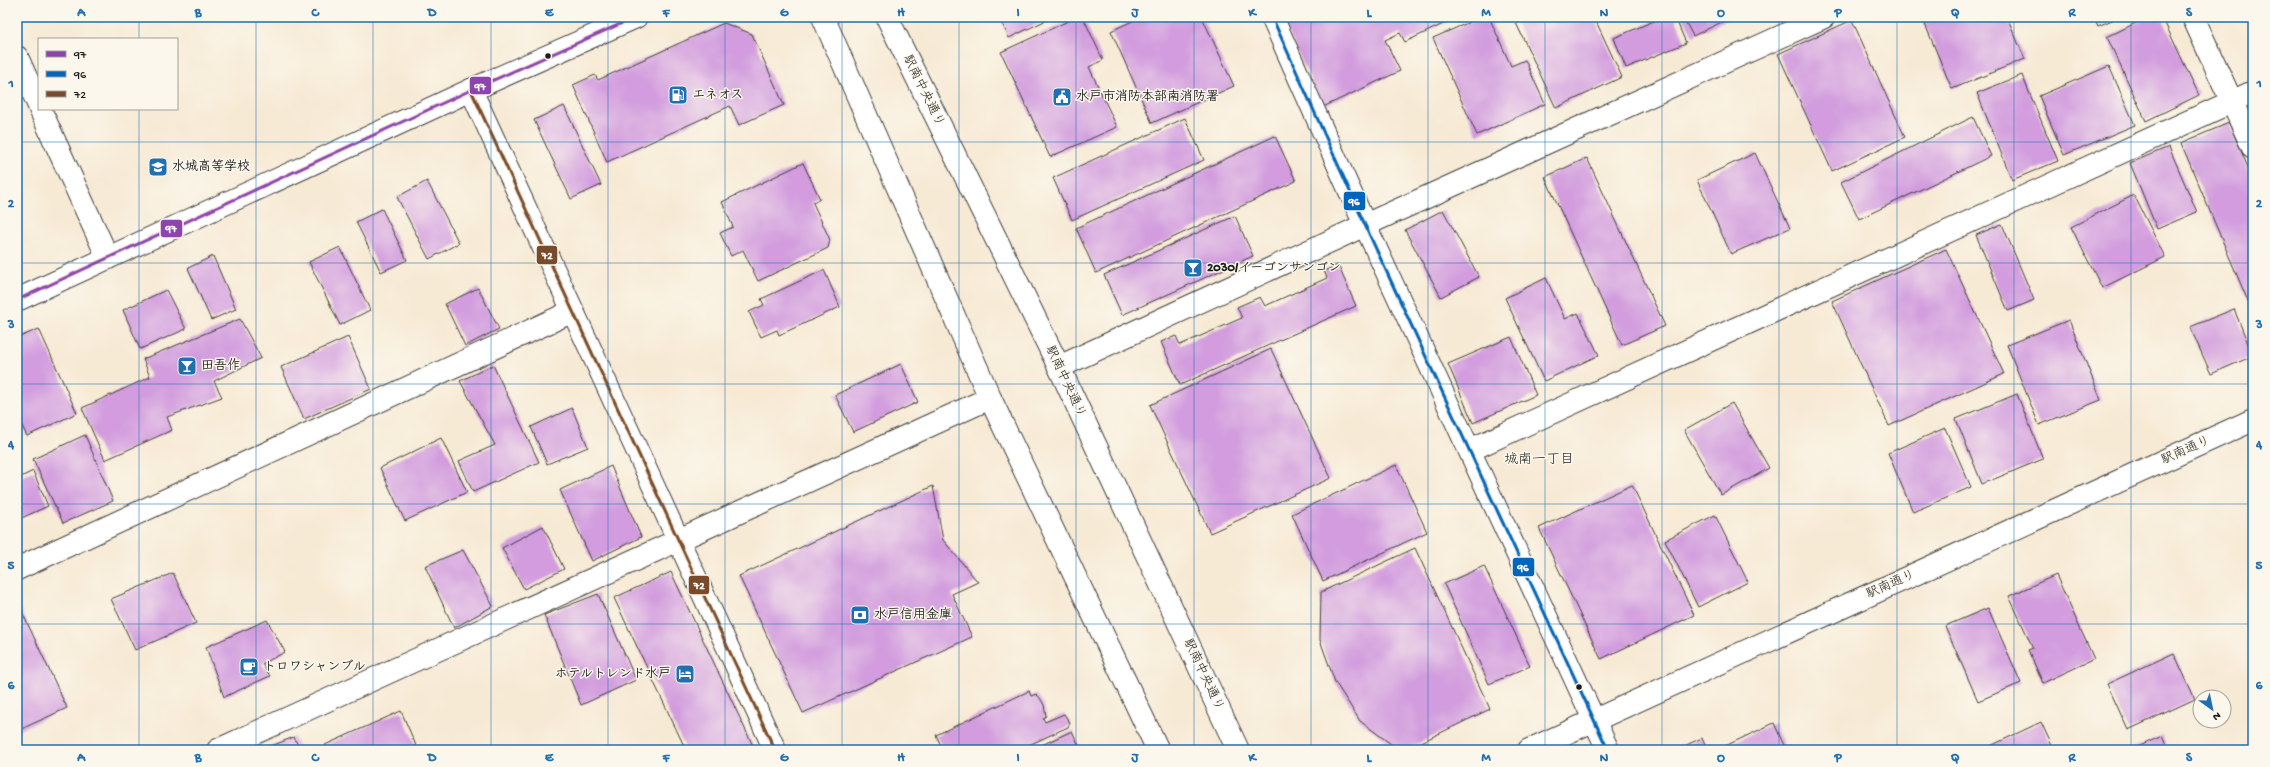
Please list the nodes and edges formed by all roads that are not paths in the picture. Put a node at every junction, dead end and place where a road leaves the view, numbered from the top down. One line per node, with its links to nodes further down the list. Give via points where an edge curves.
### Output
1 (636, 17): 8 (street)
2 (823, 17): 19 (street)
3 (887, 17): 18 (street, 駅南中央通り)
4 (1272, 17): 14 (street)
5 (1824, 17): 14 (street)
6 (2193, 17): 10 (street)
7 (17, 57): 11 (street)
8 (471, 90): 15 (street); 17 (street)
9 (2253, 92): 10 (street)
10 (2232, 102): 13 (street); 21 (street)
11 (38, 104)
12 (40, 110): 15 (street)
13 (2253, 148)
14 (1364, 225): 18 (street); 21 (street)
15 (108, 258): 16 (street)
16 (17, 300)
17 (573, 311): 22 (street); 23 (street)
18 (1059, 367): 28 (street, 駅南中央通り)
19 (990, 398): 22 (street); 27 (street)
20 (2253, 420): 24 (street, 駅南通り)
21 (1470, 450): 24 (street)
22 (678, 540): 25 (street); 26 (street)
23 (17, 569)
24 (1594, 720): 29 (street, 駅南通り); 30 (street)
25 (218, 750)
26 (775, 750)
27 (1158, 750)
28 (1238, 750)
29 (1529, 750)
30 (1608, 750)

